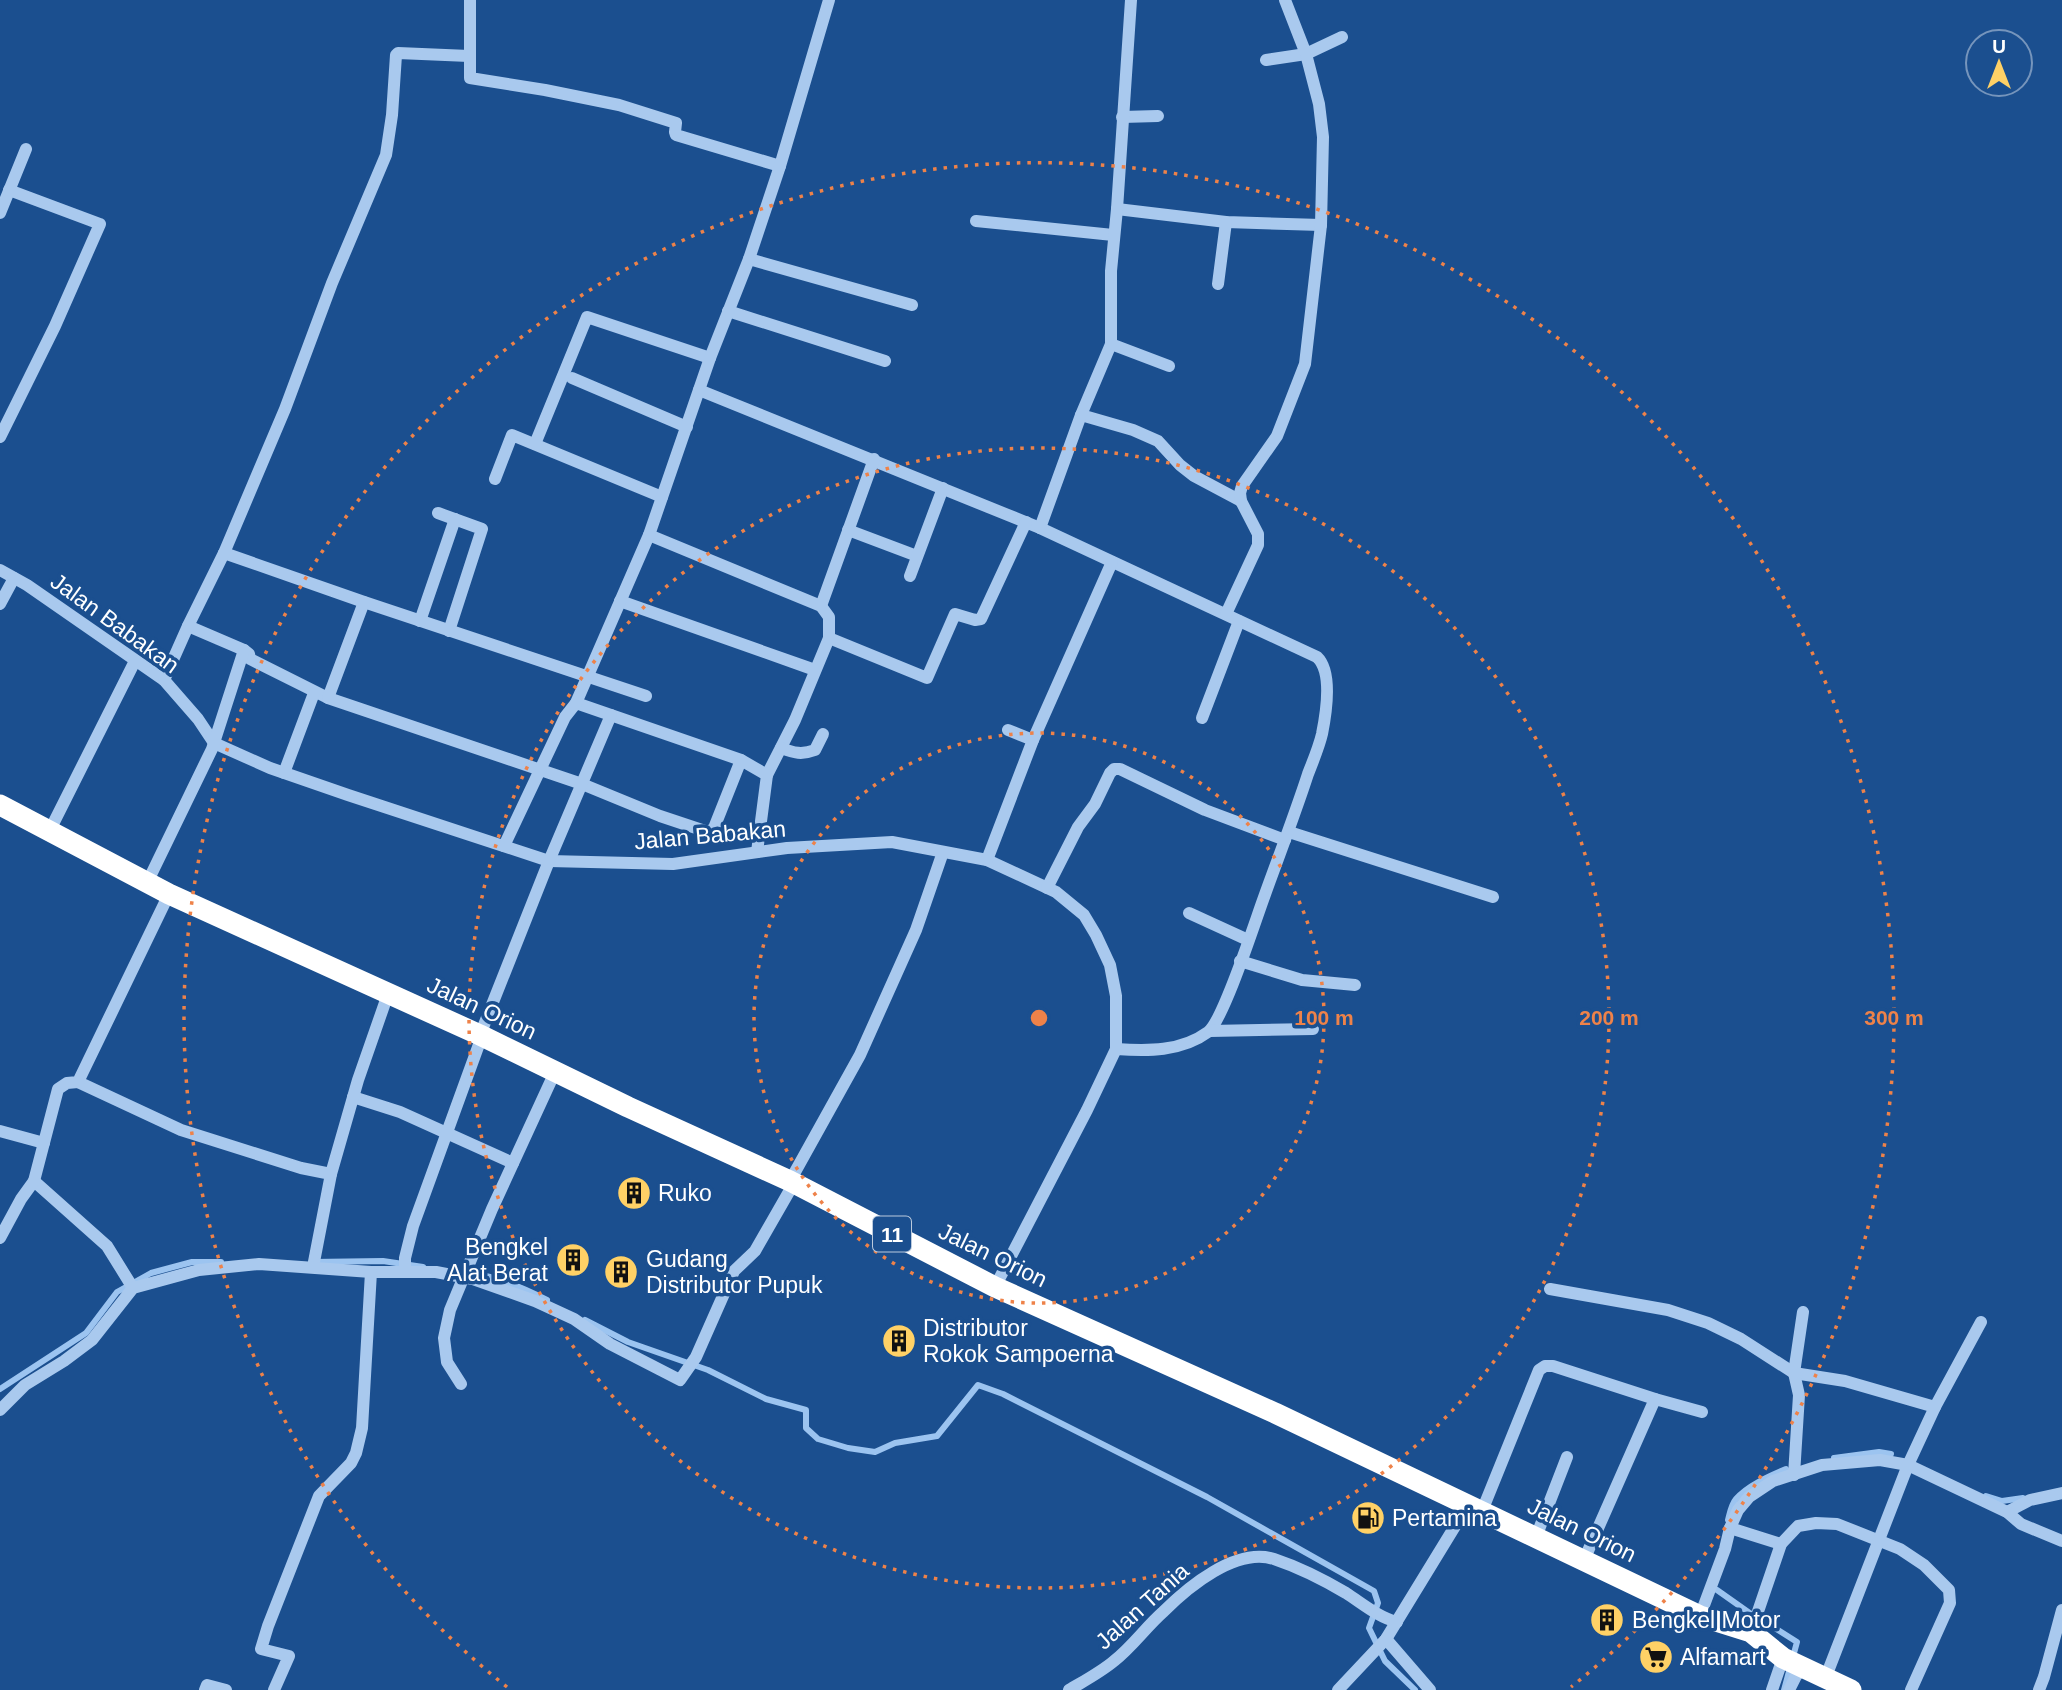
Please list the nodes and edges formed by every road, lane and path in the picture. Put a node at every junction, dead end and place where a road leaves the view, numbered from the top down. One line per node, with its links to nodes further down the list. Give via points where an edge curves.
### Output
1 (470, 0): 7 (street)
2 (829, 0): 12 (street)
3 (1131, 0): 10 (street)
4 (1285, 0): 6 (street)
5 (1342, 37): 6 (street)
6 (1306, 54): 8 (street); 18 (street, via 1323,136)
7 (469, 56): 12 (street, via 470,78 620,105 676,123 676,135); 45 (street, via 396,55 386,155)
8 (1266, 60)
9 (1158, 116): 10 (street)
10 (1122, 117): 14 (street)
11 (26, 149): 13 (street)
12 (780, 166): 20 (street)
13 (9, 190): 15 (street); 32 (street, via 100,224)
14 (1117, 209): 17 (street); 19 (street)
15 (0, 213)
16 (976, 221): 19 (street)
17 (1226, 222): 18 (street); 21 (street)
18 (1321, 225): 38 (street, via 1305,364 1277,436 1242,486)
19 (1114, 236): 24 (street)
20 (749, 259): 22 (street); 23 (street)
21 (1218, 284)
22 (912, 305)
23 (728, 311): 25 (street); 26 (street)
24 (1111, 344): 27 (street); 30 (street)
25 (710, 358): 29 (street); 33 (street, via 587,317)
26 (886, 362)
27 (1168, 366)
28 (572, 378): 31 (street)
29 (699, 390): 31 (street); 34 (street)
30 (1081, 415): 38 (street, via 1158,441 1194,476); 42 (street)
31 (687, 427): 37 (street)
32 (0, 437)
33 (535, 444): 35 (street, via 512,435); 37 (street)
34 (874, 459): 36 (street); 43 (street)
35 (495, 479)
36 (943, 488): 41 (street); 46 (street)
37 (662, 497): 44 (street)
38 (1241, 501): 55 (street, via 1258,534 1258,545)
39 (438, 513): 40 (street)
40 (455, 519): 56 (street); 59 (street, via 482,529)
41 (1026, 522): 42 (street); 60 (street, via 981,620 955,614 927,678)
42 (1040, 527): 47 (street)
43 (848, 530): 46 (street); 54 (street)
44 (649, 535): 51 (street); 54 (street)
45 (224, 553): 52 (street); 58 (street)
46 (917, 556): 49 (street)
47 (1112, 562): 55 (street); 74 (street)
48 (0, 570): 50 (street, Jalan Babakan)
49 (910, 576)
50 (12, 582): 53 (street); 62 (street, Jalan Babakan, via 27,585)
51 (620, 601): 63 (street); 64 (street)
52 (364, 603): 56 (street); 68 (street)
53 (0, 604)
54 (821, 606): 60 (street, via 829,617)
55 (1226, 614): 57 (street)
56 (420, 621): 59 (street)
57 (1239, 621): 71 (street); 84 (street, via 1317,657 1326,674 1322,733)
58 (188, 626): 61 (street); 65 (street)
59 (449, 631): 64 (street)
60 (828, 638): 63 (street)
61 (244, 650): 66 (street, via 250,659); 76 (street)
62 (133, 666): 65 (street, Jalan Babakan); 83 (street)
63 (815, 670): 75 (street)
64 (587, 676): 67 (street); 69 (street)
65 (164, 680): 76 (street, Jalan Babakan, via 198,719)
66 (314, 693): 68 (street); 79 (street)
67 (646, 696)
68 (328, 698): 78 (street)
69 (576, 703): 70 (street); 78 (street)
70 (611, 715): 77 (street); 81 (street)
71 (1202, 718)
72 (1008, 730): 74 (street)
73 (824, 734): 75 (street, via 815,750 806,753)
74 (1033, 740): 88 (street)
75 (781, 748): 80 (street)
76 (211, 750): 79 (street, Jalan Babakan); 90 (street)
77 (741, 760): 80 (street); 81 (street, via 710,831)
78 (538, 770): 81 (street); 85 (street)
79 (284, 773): 85 (street, Jalan Babakan)
80 (767, 775): 86 (street)
81 (582, 784): 89 (street)
82 (0, 805): 83 (highway, Jalan Orion / 11)
83 (49, 832): 90 (highway, Jalan Orion / 11)
84 (1287, 836): 91 (street, via 1205,810 1114,769 1077,827); 93 (street); 95 (street)
85 (504, 846): 89 (street, Jalan Babakan)
86 (757, 852): 87 (street, Jalan Babakan, via 892,842); 89 (street, Jalan Babakan, via 673,864)
87 (943, 852): 88 (street, Jalan Babakan); 112 (street, via 916,930 860,1055)
88 (986, 860): 91 (street, Jalan Babakan)
89 (549, 861): 101 (street)
90 (147, 883): 92 (highway, Jalan Orion / 11)
91 (1047, 888): 102 (street, Jalan Babakan, via 1084,915 1110,965 1116,996)
92 (169, 894): 98 (highway, Jalan Orion / 11); 104 (street)
93 (1493, 897)
94 (1189, 913): 95 (street)
95 (1248, 940): 96 (street)
96 (1240, 961): 97 (street, via 1302,981); 100 (street)
97 (1355, 985)
98 (388, 994): 101 (highway, Jalan Orion / 11); 105 (street)
99 (1313, 1029): 100 (street)
100 (1210, 1031): 102 (street, via 1167,1049)
101 (481, 1036): 103 (highway, Jalan Orion / 11); 107 (street)
102 (1116, 1049): 119 (street, Jalan Babakan)
103 (555, 1072): 109 (street); 112 (highway, Jalan Orion / 11)
104 (78, 1082): 108 (street, via 58,1088); 110 (street, via 181,1130)
105 (353, 1097): 107 (street); 110 (street)
106 (0, 1130): 108 (street)
107 (446, 1134): 109 (street); 115 (street, via 413,1226)
108 (44, 1143): 111 (street)
109 (513, 1163): 117 (street)
110 (331, 1174): 114 (street)
111 (34, 1181): 113 (street); 118 (street, via 107,1246)
112 (792, 1182): 117 (street, via 755,1251 734,1271 696,1357 680,1380 610,1344 574,1319); 119 (highway, Jalan Orion / 11)
113 (0, 1238)
114 (314, 1262): 116 (street); 118 (street, via 199,1270)
115 (405, 1265): 116 (street); 117 (street)
116 (371, 1272): 151 (street, via 359,1441 351,1463 319,1496 268,1626 261,1649 289,1656)
117 (465, 1272): 124 (street, via 444,1338 447,1362)
118 (131, 1284): 127 (street, via 92,1340 25,1385)
119 (995, 1287): 133 (highway, Jalan Orion / 11)
120 (1550, 1289): 123 (street, via 1668,1310 1707,1323)
121 (1803, 1312): 123 (street)
122 (1982, 1322): 126 (street)
123 (1794, 1373): 126 (street, via 1845,1381); 131 (street, via 1798,1395)
124 (461, 1384)
125 (1655, 1399): 128 (street); 133 (street, via 1545,1366 1539,1370); 140 (street)
126 (1935, 1407): 130 (street)
127 (0, 1410)
128 (1702, 1412)
129 (1567, 1457): 136 (street)
130 (1908, 1465): 131 (street, via 1861,1461 1822,1465); 134 (street); 137 (street)
131 (1794, 1475): 135 (street, via 1761,1487 1738,1510)
132 (2062, 1493): 134 (street, via 2030,1500)
133 (1475, 1508): 136 (highway, Jalan Orion / 11); 143 (street)
134 (2007, 1512): 138 (street, via 2021,1524)
135 (1730, 1528): 139 (street); 142 (street)
136 (1536, 1537): 140 (highway, Jalan Orion / 11)
137 (1878, 1540): 139 (street, via 1837,1524 1816,1523 1798,1526); 147 (street); 157 (street, via 1924,1564 1949,1590 1950,1603)
138 (2062, 1541)
139 (1781, 1544): 144 (street)
140 (1584, 1560): 142 (highway, Jalan Orion / 11)
141 (2062, 1610): 158 (street)
142 (1700, 1616): 144 (highway, Jalan Orion / 11)
143 (1391, 1620): 145 (street); 152 (street, Jalan Tania, via 1345,1592 1272,1558 1252,1557 1203,1578 1114,1661)
144 (1751, 1632): 146 (highway, Jalan Orion / 11)
145 (1381, 1644): 148 (street); 153 (street)
146 (1793, 1662): 147 (highway, Jalan Orion / 11); 154 (street); 155 (street, via 1796,1676)
147 (1825, 1679): 156 (highway, Jalan Orion / 11)
148 (1426, 1689)
149 (205, 1690): 150 (street, via 207,1685)
150 (226, 1690)
151 (274, 1690)
152 (1069, 1690)
153 (1338, 1690)
154 (1772, 1690)
155 (1788, 1690)
156 (1851, 1690)
157 (1910, 1690)
158 (2039, 1690)

